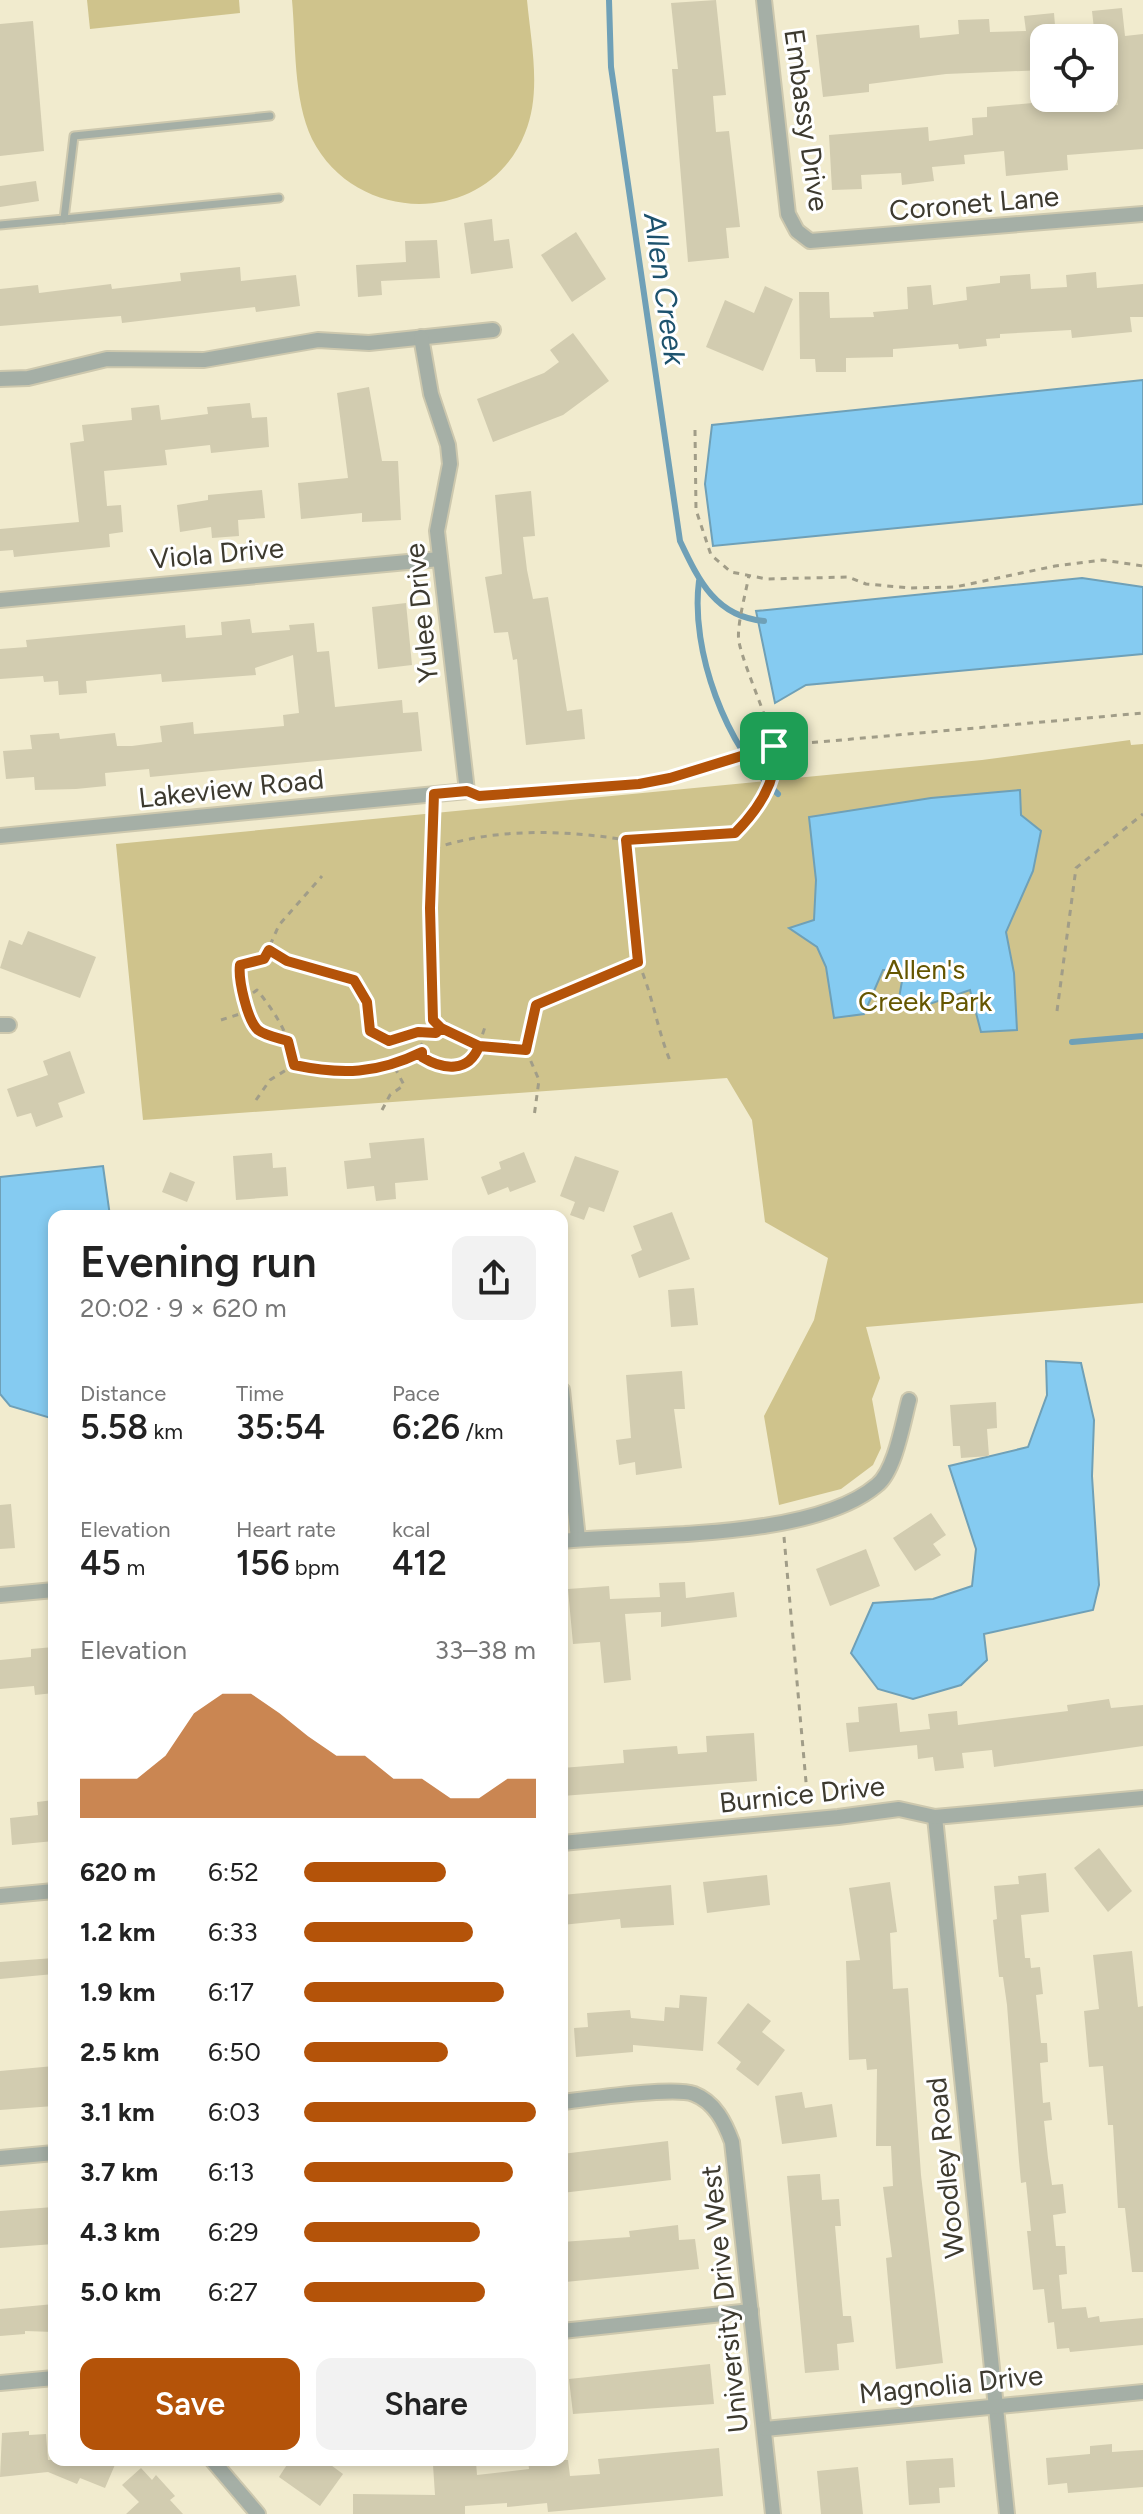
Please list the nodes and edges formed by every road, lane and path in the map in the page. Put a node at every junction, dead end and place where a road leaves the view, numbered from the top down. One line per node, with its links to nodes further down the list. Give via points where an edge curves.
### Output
1 (764, 0): 7 (street, Embassy Drive, via 788,214)
2 (270, 116): 5 (lane, via 74,136)
3 (279, 198): 5 (lane)
4 (1143, 214): 7 (street, Coronet Lane)
5 (64, 219): 6 (lane)
6 (0, 225)
7 (810, 241)
8 (493, 330): 9 (street)
9 (421, 337): 10 (street, via 369,343 318,340 204,360 107,359 28,378); 12 (street, Yulee Drive, via 450,464 437,531)
10 (0, 379)
11 (695, 430): 14 (path, via 696,510 704,540 711,555 731,572)
12 (440, 559): 15 (street, Viola Drive); 18 (street, Yulee Drive)
13 (1143, 566): 14 (path, via 1103,560 926,588 827,576 803,580)
14 (749, 575): 17 (path, via 739,643)
15 (0, 600)
16 (1143, 713): 17 (path)
17 (774, 746): 18 (path, via 639,784 479,796); 22 (path, via 777,766 772,781 753,815 735,833)
18 (467, 791): 19 (street, Lakeview Road)
19 (434, 794): 21 (street, Lakeview Road); 23 (path)
20 (1143, 814): 28 (path, via 1076,868)
21 (0, 836)
22 (626, 840): 23 (path, via 476,835 439,847); 26 (path)
23 (431, 862): 31 (path, via 433,1020)
24 (322, 876): 25 (path, via 279,925)
25 (269, 950): 27 (path, via 264,959 240,965 241,996); 32 (path, via 287,961 354,980 367,1002 370,1031 389,1041 418,1032)
26 (638, 962): 35 (path, via 536,1005); 37 (path)
27 (249, 1008): 29 (path); 33 (path, via 259,1030); 33 (path, via 250,995 257,990)
28 (1057, 1011)
29 (221, 1020)
30 (485, 1027): 34 (path)
31 (441, 1028): 32 (path); 34 (path)
32 (436, 1033): 36 (path, via 421,1045)
33 (288, 1041): 38 (path)
34 (479, 1046): 35 (path); 36 (path, via 475,1057 452,1068 433,1064)
35 (526, 1050): 42 (path, via 539,1080)
36 (422, 1052): 39 (path)
37 (671, 1063)
38 (294, 1065): 39 (path, via 344,1074); 40 (path, via 270,1080)
39 (394, 1066): 41 (path, via 404,1085)
40 (256, 1100)
41 (382, 1110)
42 (534, 1117)
43 (909, 1400): 45 (street, via 880,1484 842,1508)
44 (568, 1446): 46 (street)
45 (783, 1522): 46 (street); 52 (path)
46 (578, 1539): 47 (street)
47 (568, 1540)
48 (48, 1591): 49 (street)
49 (0, 1595)
50 (1143, 1798): 51 (street, Burnice Drive)
51 (935, 1817): 52 (street, Burnice Drive, via 899,1809); 64 (street, Woodley Road)
52 (809, 1820): 53 (street, Burnice Drive)
53 (568, 1842)
54 (48, 1892): 55 (street)
55 (0, 1896)
56 (568, 2101): 59 (street, University Drive West, via 693,2094 722,2117 732,2142)
57 (48, 2154): 58 (street)
58 (0, 2158)
59 (751, 2311): 60 (street); 65 (street, University Drive West)
60 (568, 2330)
61 (48, 2379): 62 (street)
62 (0, 2383)
63 (1143, 2392): 64 (street, Magnolia Drive)
64 (995, 2406): 65 (street, Magnolia Drive); 69 (street, Woodley Road)
65 (765, 2429): 68 (street, University Drive West)
66 (217, 2466): 67 (street)
67 (258, 2514)
68 (773, 2514)
69 (1007, 2514)

